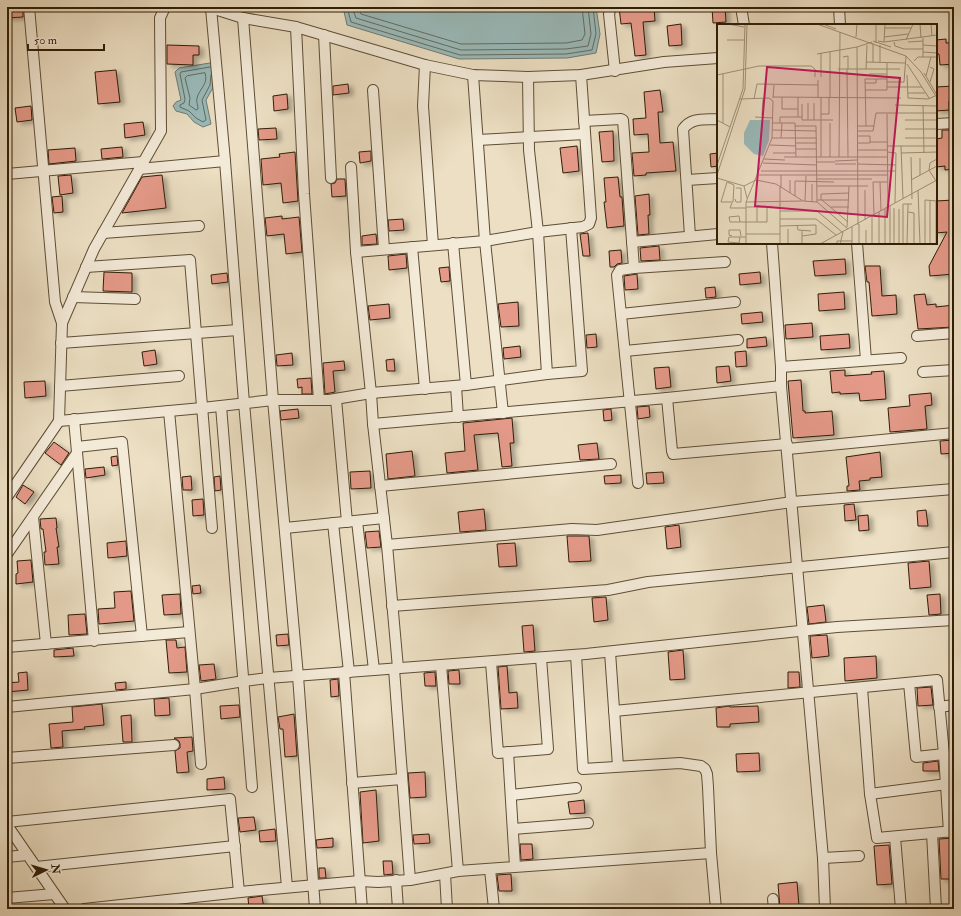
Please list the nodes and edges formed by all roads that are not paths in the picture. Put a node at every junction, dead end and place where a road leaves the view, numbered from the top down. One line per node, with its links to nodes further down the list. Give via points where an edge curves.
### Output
1 (29, 7): 29 (street)
2 (166, 7): 27 (street, via 160,18 161,131)
3 (611, 7): 14 (street, via 609,14)
4 (741, 7): 8 (street)
5 (839, 7): 9 (street)
6 (210, 8): 7 (street); 26 (street)
7 (243, 18): 10 (street); 79 (street)
8 (744, 24)
9 (840, 24)
10 (296, 27): 11 (street); 80 (street, via 304,194)
11 (324, 35): 13 (street); 31 (street)
12 (717, 58): 14 (street, via 664,62)
13 (425, 65): 15 (street); 45 (street, via 423,106)
14 (615, 71): 16 (street)
15 (473, 75): 17 (street); 25 (street)
16 (581, 75): 17 (street); 20 (street)
17 (528, 77): 24 (street)
18 (373, 90): 47 (street)
19 (717, 119): 33 (street, via 693,120 683,129)
20 (584, 121): 23 (street); 41 (street, via 623,120)
21 (954, 123): 22 (street)
22 (937, 124)
23 (585, 134): 24 (street); 35 (street, via 591,218 589,224)
24 (528, 137): 25 (street); 36 (street)
25 (478, 140): 40 (street)
26 (225, 161): 27 (street); 57 (street)
27 (141, 165): 29 (street); 37 (street)
28 (351, 167): 48 (street)
29 (44, 171): 30 (street); 56 (street, via 55,302)
30 (7, 174)
31 (331, 178)
32 (717, 178): 33 (street)
33 (687, 180): 39 (street)
34 (199, 226): 37 (street)
35 (571, 228): 36 (street); 69 (street, via 582,371)
36 (538, 232): 40 (street); 69 (street)
37 (103, 233): 50 (street)
38 (717, 234): 39 (street)
39 (690, 236): 41 (street)
40 (485, 241): 42 (street); 71 (street)
41 (632, 242): 51 (street)
42 (453, 243): 45 (street); 72 (street)
43 (772, 244): 66 (street)
44 (857, 244): 65 (street)
45 (433, 245): 46 (street)
46 (412, 247): 47 (street); 75 (street)
47 (384, 249): 48 (street)
48 (356, 252): 76 (street)
49 (725, 262): 51 (street)
50 (86, 267): 52 (street); 58 (street, via 190,260)
51 (634, 268): 55 (street, via 618,271)
52 (73, 297): 53 (street); 56 (street)
53 (135, 299)
54 (735, 302): 55 (street)
55 (621, 314): 63 (street)
56 (62, 323): 62 (street)
57 (238, 330): 58 (street); 82 (street)
58 (196, 332): 62 (street); 84 (street)
59 (954, 334): 60 (street)
60 (917, 336)
61 (738, 340): 63 (street)
62 (61, 343): 73 (street)
63 (625, 351): 81 (street)
64 (901, 358): 65 (street)
65 (866, 360): 66 (street)
66 (781, 367): 74 (street)
67 (954, 370): 68 (street)
68 (923, 372)
69 (547, 374): 71 (street)
70 (179, 376): 73 (street)
71 (501, 381): 72 (street); 86 (street)
72 (461, 385): 75 (street); 87 (street)
73 (60, 386): 89 (street)
74 (781, 386): 77 (street); 92 (street)
75 (425, 388): 76 (street)
76 (371, 393): 78 (street); 90 (street)
77 (667, 398): 81 (street); 92 (street, via 673,454)
78 (336, 399): 80 (street); 102 (street)
79 (273, 400): 80 (street); 82 (street); 105 (street)
80 (319, 400)
81 (630, 401): 86 (street); 95 (street)
82 (244, 403): 83 (street); 127 (street)
83 (221, 406): 84 (street); 128 (street)
84 (202, 408): 85 (street); 104 (street)
85 (169, 411): 88 (street); 113 (street)
86 (503, 413): 87 (street)
87 (458, 417): 90 (street)
88 (74, 419): 89 (street); 93 (street)
89 (59, 421): 98 (street)
90 (373, 424): 96 (street)
91 (954, 433): 92 (street)
92 (787, 447): 99 (street)
93 (77, 450): 100 (street); 114 (street, via 122,442); 115 (street)
94 (611, 464): 96 (street)
95 (638, 483)
96 (380, 486): 101 (street)
97 (954, 489): 99 (street)
98 (7, 497)
99 (792, 502): 106 (street, via 596,530 572,529); 109 (street)
100 (33, 517): 108 (street); 116 (street)
101 (384, 518): 102 (street); 106 (street)
102 (352, 521): 103 (street); 124 (street)
103 (333, 523): 105 (street); 125 (street)
104 (212, 528)
105 (285, 528): 126 (street)
106 (387, 545): 110 (street)
107 (954, 552): 109 (street)
108 (7, 554)
109 (798, 567): 110 (street, via 648,582 608,590); 112 (street)
110 (392, 606): 123 (street)
111 (954, 620): 112 (street)
112 (804, 630): 118 (street); 132 (street)
113 (189, 632): 114 (street); 131 (street)
114 (142, 636): 115 (street)
115 (94, 641): 116 (street)
116 (46, 644): 117 (street)
117 (7, 647)
118 (610, 652): 119 (street); 136 (street)
119 (576, 655): 120 (street); 142 (street, via 583,768)
120 (540, 658): 121 (street); 138 (street, via 548,749)
121 (491, 662): 122 (street); 138 (street, via 498,753)
122 (441, 665): 123 (street); 166 (street)
123 (396, 669): 124 (street); 143 (street)
124 (374, 670): 125 (street)
125 (347, 672): 126 (street); 144 (street)
126 (298, 676): 127 (street); 171 (street)
127 (268, 678): 128 (street); 172 (street)
128 (244, 680): 131 (street); 146 (street)
129 (909, 683): 130 (street); 135 (street, via 937,680); 139 (street, via 916,757)
130 (862, 688): 132 (street); 148 (street)
131 (195, 689): 134 (street); 141 (street)
132 (809, 693): 136 (street); 162 (street)
133 (954, 705): 135 (street)
134 (7, 707)
135 (939, 707): 139 (street)
136 (614, 711): 142 (street)
137 (174, 745): 140 (street)
138 (508, 752): 149 (street)
139 (944, 754): 145 (street)
140 (7, 758)
141 (201, 764)
142 (618, 766): 158 (street, via 680,763 705,769)
143 (402, 778): 144 (street); 170 (street)
144 (352, 783): 168 (street)
145 (946, 784): 148 (street); 154 (street)
146 (252, 787)
147 (576, 788): 149 (street)
148 (870, 794): 156 (street, via 877,838)
149 (511, 795): 153 (street)
150 (7, 822): 157 (street, via 230,799)
151 (588, 823): 153 (street)
152 (7, 825): 159 (street)
153 (513, 829): 163 (street)
154 (951, 831): 155 (street)
155 (932, 833): 156 (street); 186 (street)
156 (895, 837): 185 (street)
157 (235, 846): 164 (street); 173 (street)
158 (711, 853): 163 (street); 183 (street)
159 (28, 855): 161 (street); 164 (street)
160 (859, 856): 162 (street)
161 (7, 857)
162 (823, 858): 184 (street)
163 (516, 866): 165 (street)
164 (36, 867): 174 (street)
165 (490, 869): 166 (street); 182 (street)
166 (458, 871): 167 (street)
167 (445, 874): 170 (street); 181 (street)
168 (360, 880): 169 (street); 171 (street); 179 (street)
169 (396, 880): 170 (street); 180 (street)
170 (410, 880)
171 (312, 885): 172 (street); 178 (street)
172 (287, 887): 173 (street)
173 (239, 892): 177 (street)
174 (54, 894): 175 (street); 176 (street)
175 (7, 898)
176 (65, 909)
177 (84, 909)
178 (315, 909)
179 (362, 909)
180 (398, 909)
181 (447, 909)
182 (494, 909)
183 (716, 909)
184 (825, 909)
185 (901, 909)
186 (936, 909)

